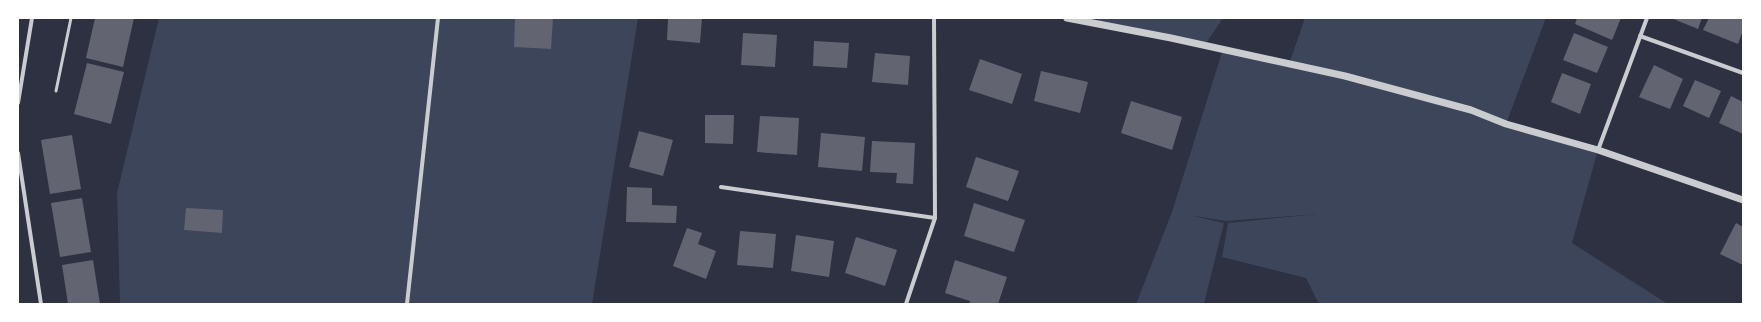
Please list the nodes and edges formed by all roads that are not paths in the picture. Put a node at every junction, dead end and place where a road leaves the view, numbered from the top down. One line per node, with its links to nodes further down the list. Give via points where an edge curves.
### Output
1 (32, 18): 10 (street)
2 (71, 18): 9 (lane)
3 (438, 18): 17 (street)
4 (934, 18): 15 (street)
5 (1067, 18): 11 (street, via 1164,36 1345,76 1470,110 1506,124)
6 (1647, 18): 7 (street)
7 (1640, 36): 8 (street); 11 (street)
8 (1743, 73)
9 (56, 91)
10 (18, 103)
11 (1598, 150): 14 (street)
12 (18, 153): 16 (street)
13 (720, 187): 15 (street)
14 (1743, 200)
15 (935, 218): 18 (street)
16 (41, 304)
17 (407, 304)
18 (906, 304)

